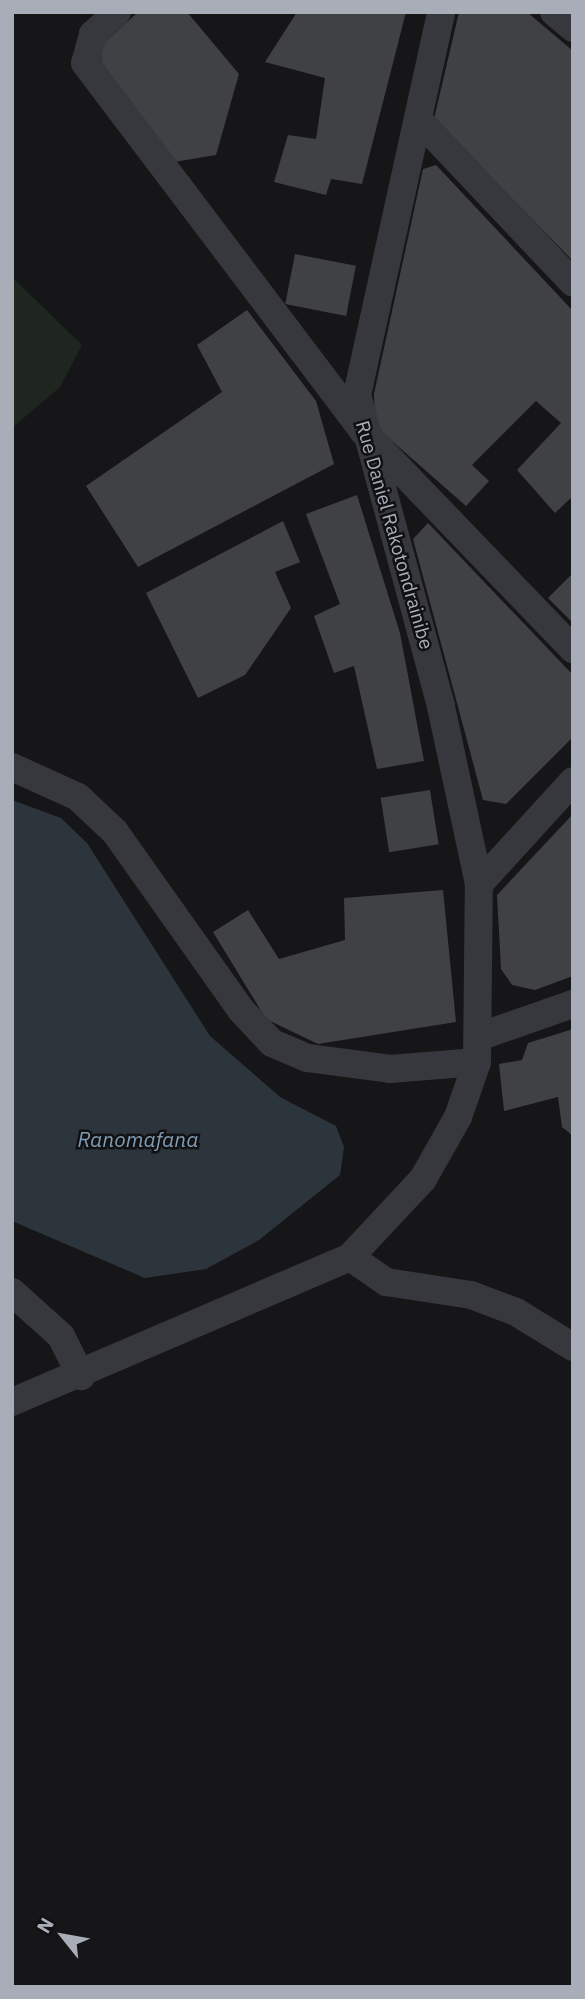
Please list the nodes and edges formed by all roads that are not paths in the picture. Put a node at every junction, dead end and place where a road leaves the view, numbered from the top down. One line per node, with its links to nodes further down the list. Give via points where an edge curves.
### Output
1 (117, 12): 7 (street, via 93,34 85,63)
2 (441, 12): 5 (street, Rue Daniel Rakotondrainibe)
3 (554, 12): 4 (street)
4 (573, 28)
5 (419, 120): 6 (street); 7 (street, Rue Daniel Rakotondrainibe, via 357,395)
6 (573, 283)
7 (363, 431): 8 (street); 11 (street, Rue Daniel Rakotondrainibe, via 441,706)
8 (573, 649)
9 (12, 767): 13 (street, via 78,797 115,832 241,1010 272,1043 308,1058 390,1069)
10 (573, 781): 11 (street)
11 (478, 884): 13 (street, Rue Daniel Rakotondrainibe)
12 (573, 1004): 13 (street)
13 (477, 1050): 14 (street, Rue Daniel Rakotondrainibe, via 458,1117 423,1179)
14 (350, 1257): 16 (street, via 386,1282 471,1295 516,1312); 17 (street)
15 (12, 1292): 17 (street, via 61,1336)
16 (573, 1347)
17 (81, 1377): 18 (street)
18 (12, 1402)

